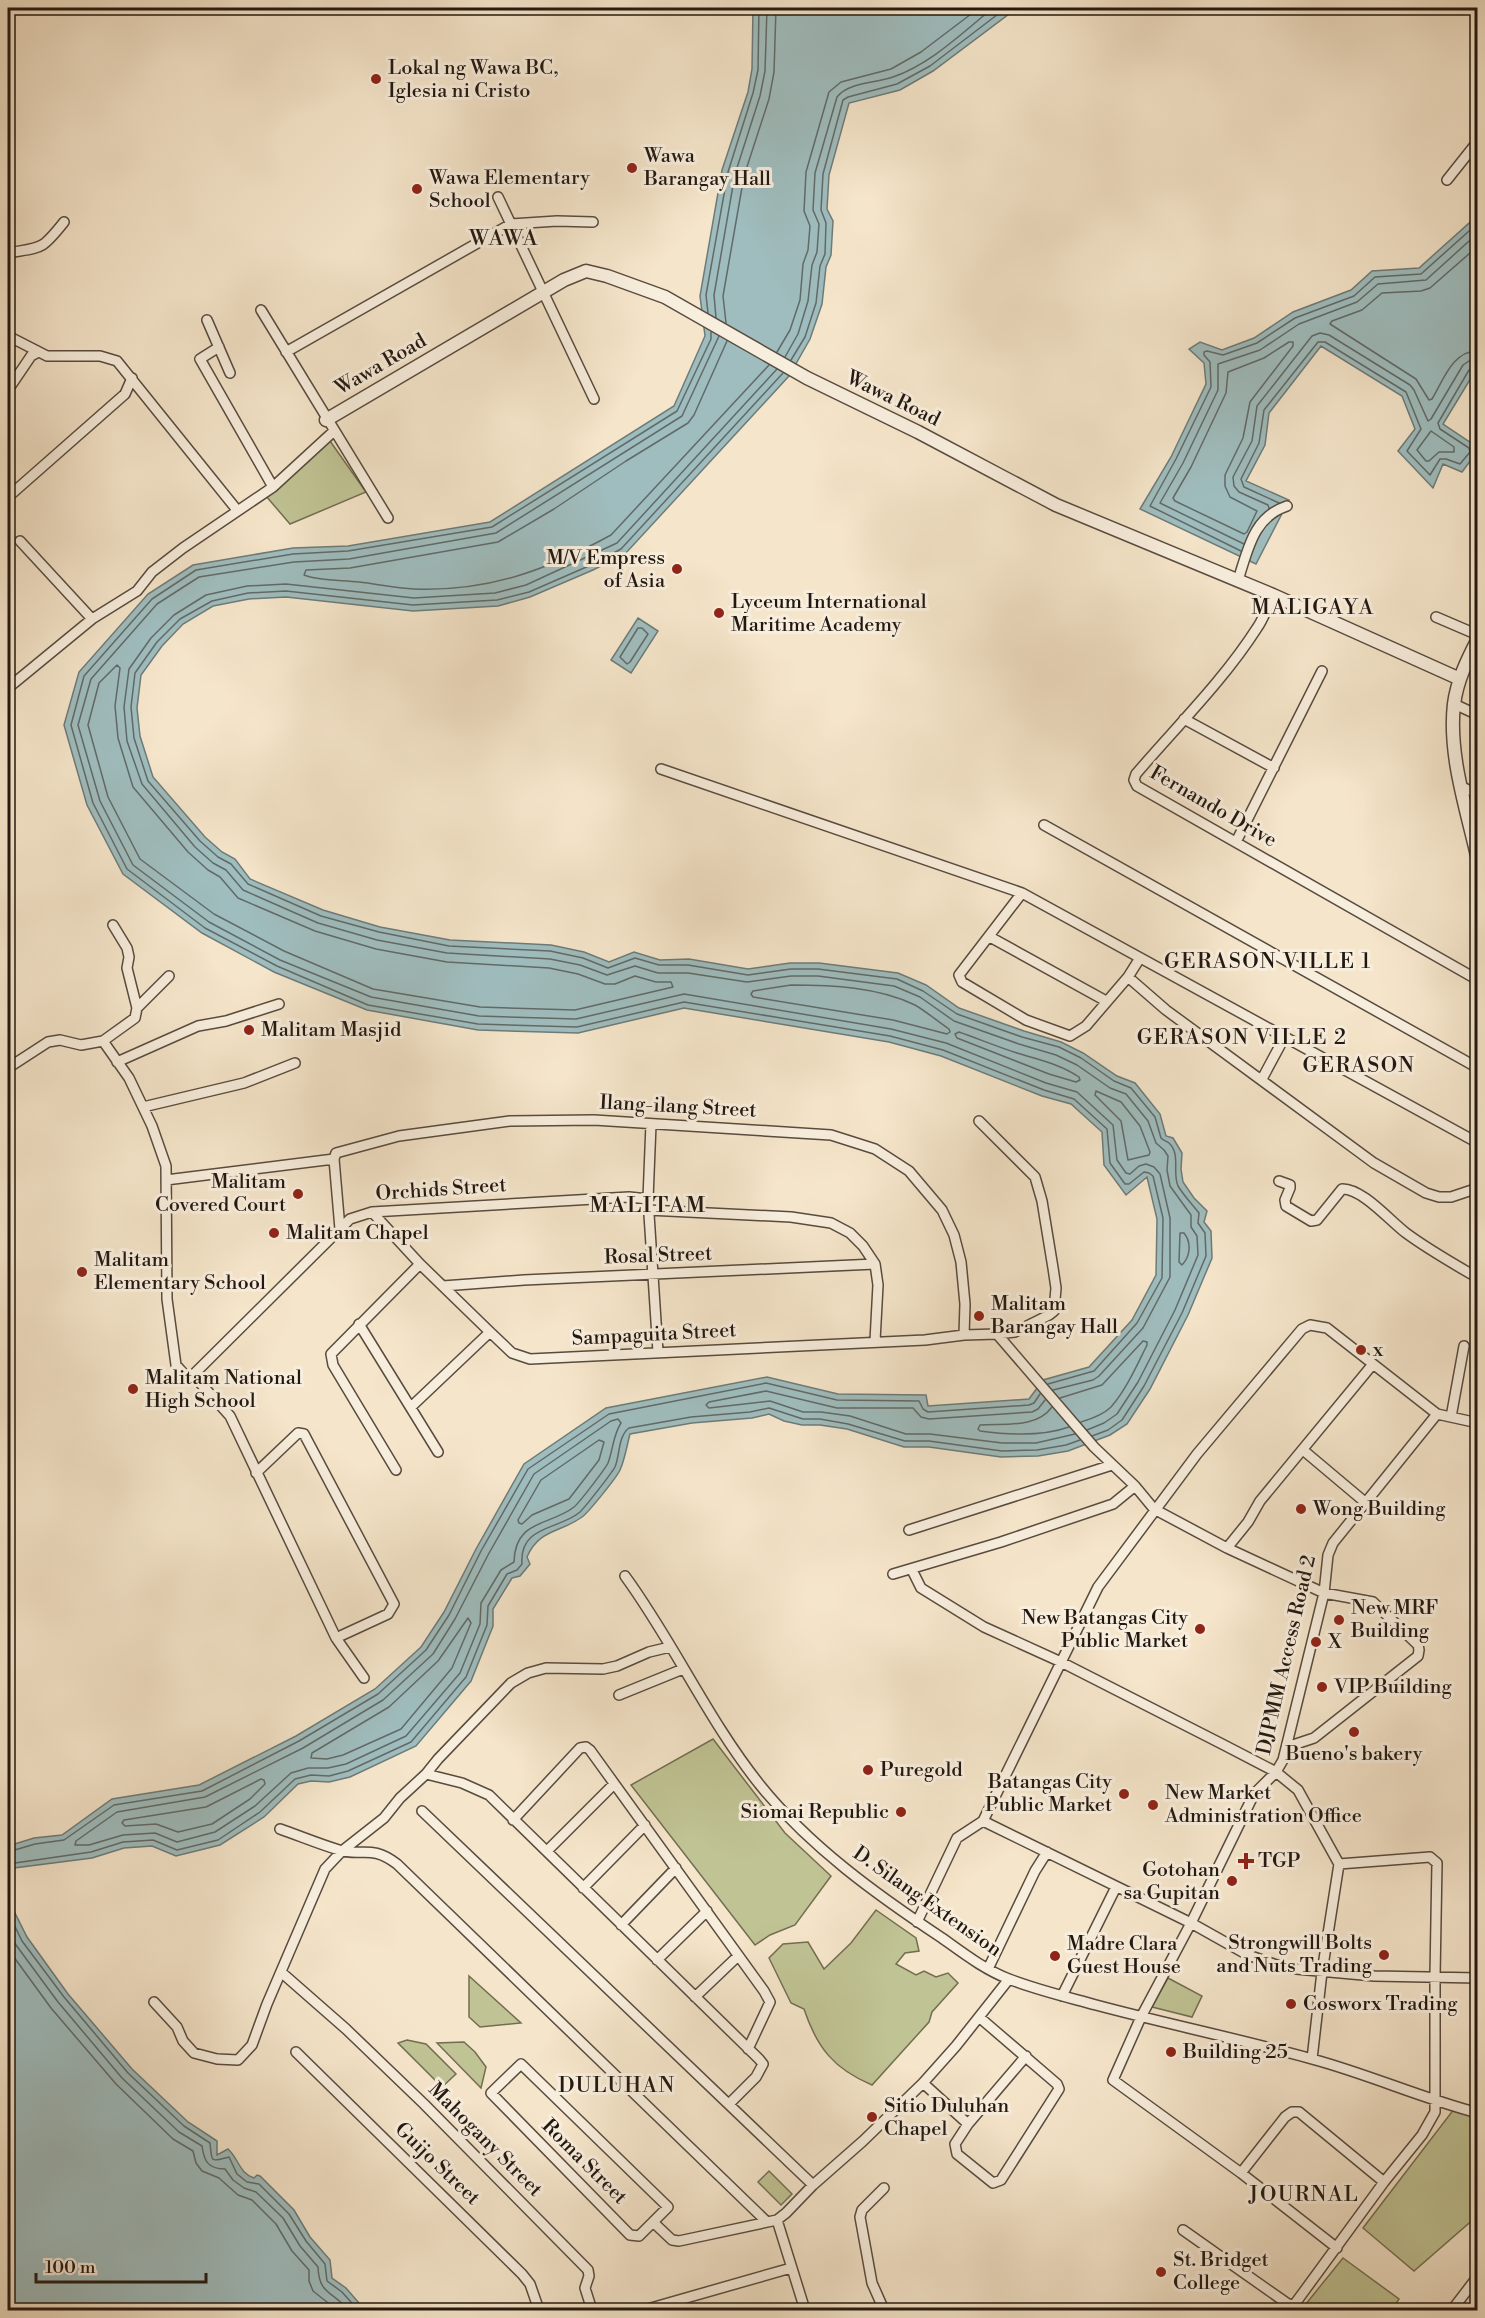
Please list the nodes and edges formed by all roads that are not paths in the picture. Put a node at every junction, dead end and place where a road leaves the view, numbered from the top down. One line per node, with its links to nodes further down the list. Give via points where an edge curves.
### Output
1 (1478, 141): 2 (street)
2 (1447, 180)
3 (498, 197): 6 (street)
4 (64, 222): 7 (street, via 37,249)
5 (593, 222): 6 (street)
6 (511, 224): 8 (street); 14 (street)
7 (8, 253)
8 (544, 292): 18 (street); 19 (street, Wawa Road); 27 (street, Wawa Road, via 586,271 665,297 807,378 1056,505)
9 (261, 310): 14 (street)
10 (207, 320): 12 (street)
11 (8, 336): 13 (street)
12 (219, 347): 15 (street); 21 (street, via 200,359)
13 (38, 352): 16 (street, via 57,357 110,357); 17 (street, via 31,356)
14 (286, 352): 19 (street)
15 (230, 373)
16 (132, 378): 22 (street, via 124,394); 24 (street)
17 (8, 390)
18 (594, 399)
19 (327, 420): 20 (street)
20 (334, 431): 21 (street); 25 (street)
21 (273, 487): 24 (street)
22 (8, 497)
23 (1287, 506): 27 (street, via 1274,510 1260,523 1250,540)
24 (237, 510): 30 (street, via 152,572 137,591)
25 (388, 518)
26 (20, 540): 30 (street)
27 (1238, 580): 28 (street, Wawa Road)
28 (1273, 595): 33 (street, Wawa Road); 37 (street, Fernando Drive, via 1245,646)
29 (1436, 617): 31 (street)
30 (92, 619): 34 (street)
31 (1478, 637): 33 (street)
32 (1322, 671): 38 (street)
33 (1460, 679): 35 (street)
34 (8, 688)
35 (1454, 704): 36 (street); 40 (street)
36 (1478, 715)
37 (1185, 720): 38 (street); 43 (street, Fernando Drive, via 1134,780 1137,786)
38 (1274, 768): 43 (street)
39 (661, 769): 45 (street)
40 (1462, 787): 41 (street); 44 (street)
41 (1478, 794)
42 (1044, 825): 60 (street)
43 (1236, 842): 51 (street, Fernando Drive)
44 (1478, 860)
45 (1022, 893): 47 (street); 48 (street)
46 (114, 925): 54 (street, via 127,948 127,968)
47 (990, 937): 52 (street); 52 (street, via 959,978 1026,1020 1070,1036 1086,1026)
48 (1140, 958): 50 (street); 55 (street)
49 (169, 976): 54 (street)
50 (1128, 977): 52 (street); 61 (street, via 1166,1010)
51 (1478, 980)
52 (1106, 1001)
53 (279, 1004): 57 (street, via 198,1026)
54 (137, 1008): 56 (street, via 133,1020)
55 (1284, 1038): 61 (street); 65 (street)
56 (103, 1041): 57 (street); 59 (street, via 81,1045 60,1040 48,1042)
57 (117, 1062): 62 (street)
58 (295, 1063): 62 (street, via 244,1083)
59 (8, 1068)
60 (1478, 1068)
61 (1262, 1079): 69 (street, via 1374,1163 1426,1192 1451,1197)
62 (143, 1107): 67 (street, via 166,1166)
63 (979, 1121): 81 (street, Sampaguita Street, via 1035,1177 1056,1288 1056,1305 1049,1315 1015,1332)
64 (651, 1124): 66 (street, Ilang-ilang Street, via 510,1121 399,1136 340,1151); 70 (street); 82 (street, Ilang-ilang Street, via 831,1135 875,1149 901,1166 942,1210 954,1235 961,1262)
65 (1478, 1143)
66 (334, 1159): 67 (street); 73 (street)
67 (166, 1180): 87 (street, via 167,1299 176,1365 185,1375)
68 (1279, 1181): 77 (street, via 1290,1185 1286,1206 1311,1221 1317,1220 1342,1189 1352,1191 1407,1233)
69 (1478, 1188)
70 (648, 1199): 71 (street); 72 (street, Orchids Street)
71 (648, 1210): 75 (street, via 790,1217 831,1223 850,1233); 76 (street)
72 (372, 1212): 73 (street, Orchids Street, via 350,1219); 74 (street, Sampaguita Street)
73 (340, 1229): 87 (street, Orchids Street)
74 (420, 1264): 78 (street, Sampaguita Street); 79 (street)
75 (874, 1264): 76 (street, Rosal Street); 83 (street, via 879,1285)
76 (654, 1275): 78 (street, Rosal Street); 85 (street)
77 (1478, 1278)
78 (443, 1286): 80 (street, Sampaguita Street)
79 (358, 1324): 88 (street); 95 (street, via 331,1354 331,1359)
80 (490, 1332): 85 (street, Sampaguita Street, via 512,1353 530,1359); 88 (street)
81 (998, 1334): 82 (street, Sampaguita Street); 94 (street)
82 (964, 1335): 83 (street, Sampaguita Street)
83 (874, 1341): 85 (street, Sampaguita Street)
84 (1464, 1346): 90 (street)
85 (658, 1352)
86 (1372, 1364): 89 (street); 92 (street); 99 (street, via 1328,1329 1310,1325 1302,1329)
87 (193, 1375): 96 (street, via 230,1416)
88 (412, 1406): 93 (street)
89 (1437, 1414): 90 (street); 98 (street, DJPMM Access Road 2)
90 (1451, 1417): 91 (street)
91 (1478, 1423)
92 (1303, 1450): 98 (street); 101 (street)
93 (438, 1452)
94 (1112, 1466): 97 (street); 100 (street)
95 (396, 1470)
96 (256, 1473): 106 (street); 106 (street, via 298,1433 304,1434 394,1604 388,1614)
97 (1135, 1486): 99 (street); 102 (street, via 1113,1504)
98 (1366, 1503): 105 (street, DJPMM Access Road 2, via 1333,1543)
99 (1154, 1509): 101 (street); 108 (street, via 1098,1587)
100 (909, 1530)
101 (1227, 1548): 105 (street)
102 (912, 1570): 103 (street); 108 (street, via 921,1588 935,1597 984,1627)
103 (893, 1574)
104 (626, 1576): 107 (street, D. Silang Extension)
105 (1324, 1593): 112 (street, DJPMM Access Road 2); 112 (street, via 1373,1602 1418,1645 1418,1656 1314,1738)
106 (336, 1638): 110 (street)
107 (670, 1647): 109 (street, D. Silang Extension); 114 (street, via 603,1669 546,1668 528,1674 511,1683)
108 (1061, 1662): 113 (street); 118 (street)
109 (683, 1669): 111 (street); 129 (street, D. Silang Extension, via 760,1786 822,1849)
110 (364, 1678)
111 (619, 1695)
112 (1287, 1746): 113 (street, DJPMM Access Road 2)
113 (1276, 1772): 124 (street, via 1298,1790); 130 (street, DJPMM Access Road 2, via 1254,1794)
114 (426, 1774): 117 (street, via 478,1789); 121 (street, via 384,1818)
115 (614, 1784): 117 (street, via 590,1750 580,1748); 119 (street); 122 (street)
116 (422, 1811): 151 (street)
117 (513, 1820): 122 (street)
118 (983, 1821): 123 (street); 129 (street, via 957,1838)
119 (645, 1825): 125 (street); 127 (street)
120 (280, 1829): 121 (street)
121 (342, 1851): 135 (street, via 325,1869); 158 (street, via 370,1851 397,1864)
122 (547, 1851): 127 (street)
123 (1047, 1852): 126 (street); 134 (street)
124 (1339, 1864): 136 (street); 137 (street, via 1435,1859)
125 (676, 1868): 128 (street); 131 (street)
126 (1116, 1887): 130 (street); 140 (street)
127 (584, 1888): 131 (street)
128 (707, 1911): 132 (street); 133 (street)
129 (917, 1922): 134 (street, D. Silang Extension)
130 (1191, 1923): 136 (street, via 1248,1955 1285,1968); 144 (street, DJPMM Access Road 2)
131 (621, 1924): 133 (street)
132 (738, 1956): 141 (street); 145 (street, via 770,2002)
133 (657, 1960): 141 (street)
134 (988, 1969): 139 (street, D. Silang Extension)
135 (281, 1972): 142 (street, via 252,2046 238,2060 194,2053); 166 (street, Mahogany Street, via 424,2104 588,2270 585,2288)
136 (1322, 1972): 137 (street); 148 (street)
137 (1435, 1976): 138 (street); 150 (street)
138 (1478, 1978)
139 (1009, 1979): 140 (street, D. Silang Extension); 143 (street)
140 (1062, 1996): 144 (street, D. Silang Extension)
141 (695, 1997): 145 (street)
142 (154, 2001)
143 (979, 2017): 147 (street); 149 (street)
144 (1141, 2017): 148 (street, D. Silang Extension); 154 (street, DJPMM Access Road 2, via 1113,2080)
145 (748, 2049): 151 (street, via 763,2064 762,2068)
146 (296, 2052): 165 (street, Guijo Street, via 522,2274)
147 (1026, 2056): 153 (street); 153 (street, via 1059,2089 997,2183 957,2154 955,2144)
148 (1312, 2059): 150 (street, D. Silang Extension)
149 (923, 2083): 153 (street); 156 (street)
150 (1436, 2102): 152 (street, D. Silang Extension); 155 (street, via 1436,2112 1422,2135)
151 (729, 2104): 156 (street)
152 (1478, 2113)
153 (968, 2124)
154 (1241, 2173): 155 (street, via 1285,2117 1299,2112); 161 (street)
155 (1384, 2182): 161 (street)
156 (813, 2185): 158 (street, via 786,2213)
157 (884, 2188): 164 (street, via 860,2217 872,2283)
158 (772, 2221): 159 (street, via 679,2241 672,2240); 162 (street)
159 (653, 2222): 159 (street, Roma Street, via 639,2236 630,2235 491,2093 518,2066 524,2065 666,2205 667,2210)
160 (1183, 2230): 161 (street, via 1294,2305)
161 (1337, 2248)
162 (791, 2268): 167 (street); 168 (street)
163 (1478, 2276): 169 (street)
164 (885, 2308)
165 (539, 2310)
166 (592, 2310)
167 (644, 2310)
168 (805, 2310)
169 (1452, 2310)

